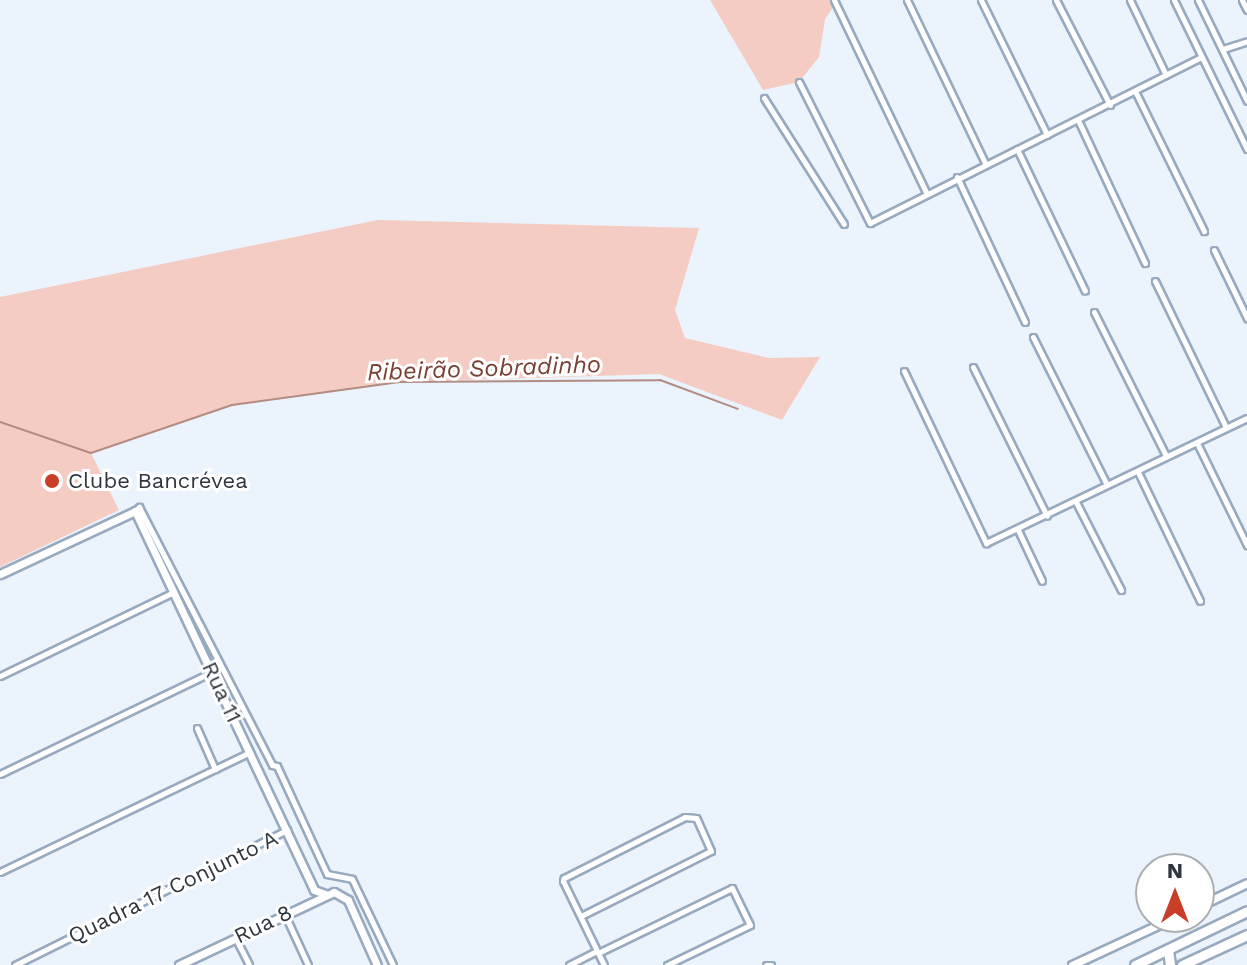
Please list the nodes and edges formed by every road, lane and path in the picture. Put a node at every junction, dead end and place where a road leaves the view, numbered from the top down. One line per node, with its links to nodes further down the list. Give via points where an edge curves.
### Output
1 (834, 0): 25 (street)
2 (907, 0): 23 (street)
3 (981, 0): 20 (street)
4 (1056, 0): 18 (street)
5 (1130, 0): 13 (street)
6 (1174, 0): 12 (street)
7 (1198, 0): 11 (street)
8 (1242, 0): 9 (street)
9 (1247, 10)
10 (1247, 41): 11 (street)
11 (1223, 49): 16 (street)
12 (1201, 57): 13 (street); 22 (street)
13 (1166, 75): 15 (street)
14 (799, 82): 25 (street, via 870,223)
15 (1136, 93): 18 (street); 27 (street)
16 (1246, 96)
17 (764, 98): 26 (street)
18 (1110, 105): 19 (street)
19 (1078, 120): 20 (street); 29 (street)
20 (1047, 135): 21 (street)
21 (1017, 149): 23 (street); 31 (street)
22 (1247, 149)
23 (985, 163): 24 (street)
24 (957, 177): 25 (street); 34 (street)
25 (926, 192)
26 (844, 224)
27 (1204, 231)
28 (1214, 250): 33 (street)
29 (1145, 263)
30 (1155, 281): 39 (street)
31 (1085, 291)
32 (1094, 312): 41 (street)
33 (1247, 318)
34 (1025, 322)
35 (1033, 337): 43 (street)
36 (973, 367): 46 (street)
37 (904, 371): 47 (street, via 986,543)
38 (1247, 418): 39 (street)
39 (1226, 428): 40 (street)
40 (1197, 443): 41 (street); 48 (street)
41 (1166, 456): 42 (street)
42 (1138, 472): 43 (street); 53 (street)
43 (1107, 485): 44 (street)
44 (1076, 502): 46 (street); 51 (street)
45 (130, 512): 49 (street); 52 (street, Rua 11); 80 (street, via 139,507 327,874 352,879)
46 (1047, 516): 47 (street)
47 (1018, 530): 50 (street)
48 (1247, 545)
49 (0, 574)
50 (1042, 581)
51 (1121, 590)
52 (174, 591): 54 (street, Rua 11); 55 (street)
53 (1200, 601)
54 (213, 672): 57 (street, Rua 11); 59 (street)
55 (0, 676)
56 (197, 728): 58 (street)
57 (251, 752): 58 (street); 60 (street, Rua 11)
58 (215, 769): 61 (street)
59 (0, 774)
60 (288, 830): 62 (street, Rua 11); 76 (street, Quadra 17 Conjunto A)
61 (0, 872)
62 (312, 881): 64 (street, Rua 11, via 316,892); 66 (street)
63 (1247, 883): 65 (street)
64 (325, 894): 66 (street); 79 (street, via 345,896)
65 (1215, 898)
66 (303, 904): 68 (street, Rua 8)
67 (1247, 911): 73 (highway)
68 (284, 914): 72 (street, Rua 8); 78 (street)
69 (581, 916): 69 (street, via 711,851 698,821 685,817 563,881); 74 (street)
70 (1141, 933): 84 (street)
71 (1247, 935): 87 (highway)
72 (236, 938): 75 (street, Rua 8); 77 (street)
73 (1168, 950): 85 (highway); 86 (highway)
74 (597, 952): 81 (street); 82 (street); 83 (street, via 732,888 750,925)
75 (184, 964)
76 (15, 965)
77 (249, 965)
78 (308, 965)
79 (377, 965)
80 (393, 965)
81 (569, 965)
82 (604, 965)
83 (667, 965)
84 (1072, 965)
85 (1135, 965)
86 (1170, 965)
87 (1182, 965)

